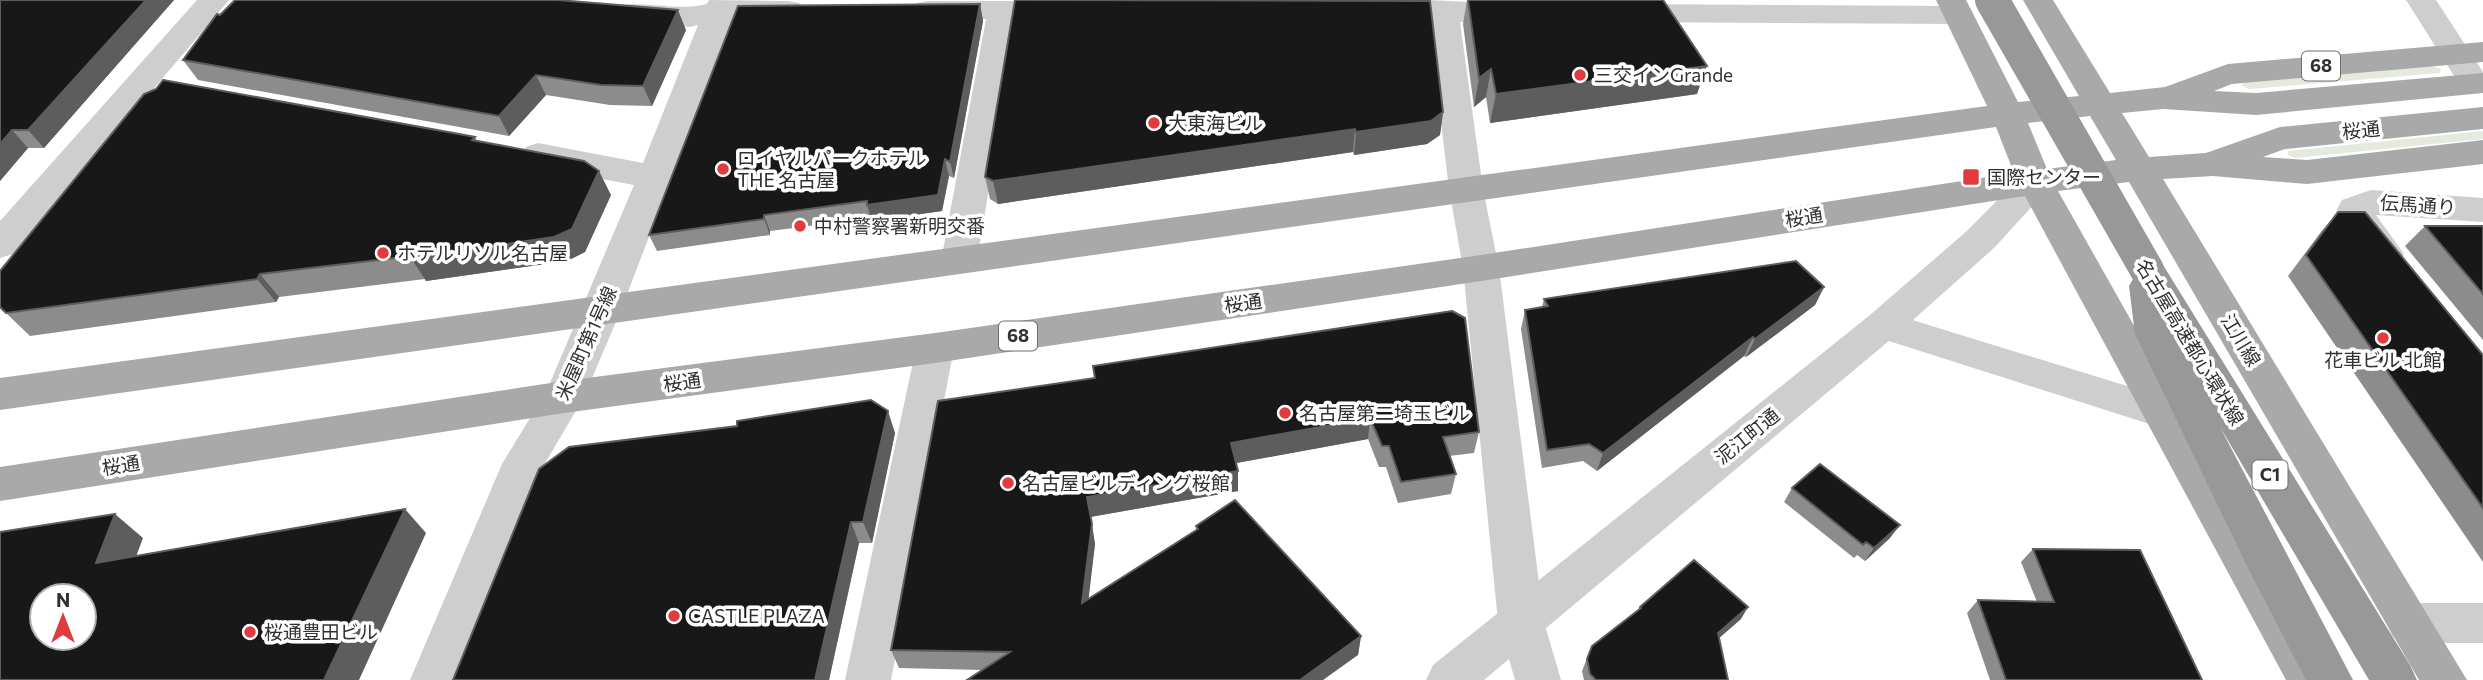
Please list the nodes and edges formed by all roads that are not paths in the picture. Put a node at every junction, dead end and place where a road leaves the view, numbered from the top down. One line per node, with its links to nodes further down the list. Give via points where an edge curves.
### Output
1 (214, 0): 30 (street, via 158,86)
2 (1992, 0): 33 (highway, 名古屋高速都心環状線 / C1, bridge)
3 (2038, 0): 19 (main road, 江川線)
4 (2421, 0): 16 (street)
5 (722, 5): 9 (street, via 690,18); 10 (street); 26 (street, 米屋町第1号線)
6 (1004, 5): 11 (street); 12 (street); 31 (street)
7 (1443, 6): 13 (street); 14 (street); 28 (street)
8 (1955, 8): 15 (street); 20 (main road)
9 (594, 10)
10 (814, 10)
11 (895, 10)
12 (1100, 10)
13 (1347, 12)
14 (1539, 13)
15 (1594, 13)
16 (2470, 53): 17 (street); 18 (main road, 68, via 2228,74)
17 (2479, 83): 18 (main road, 桜通 / 68, via 2256,104)
18 (2163, 98): 19 (main road, 桜通 / 68)
19 (2100, 106): 20 (main road, 桜通 / 68); 25 (main road, 江川線)
20 (2008, 114): 27 (main road); 28 (main road, 桜通 / 68)
21 (2483, 118): 24 (main road, 桜通 / 68, via 2280,138)
22 (502, 149): 26 (street)
23 (2483, 152): 24 (main road, 68, via 2307,172)
24 (2210, 165): 25 (main road, 桜通 / 68)
25 (2139, 169): 27 (main road, 桜通 / 68); 43 (main road, 江川線)
26 (653, 177): 35 (street, 米屋町第1号線)
27 (2035, 182): 32 (main road, 桜通 / 68); 36 (street, 泥江町通, via 1982,239); 40 (main road)
28 (1466, 190): 31 (main road, 桜通 / 68); 32 (street)
29 (2483, 210): 34 (street, 伝馬通り, via 2371,202 2355,209)
30 (0, 245)
31 (958, 261): 35 (main road, 桜通 / 68)
32 (1481, 268): 37 (main road, 桜通 / 68); 42 (street)
33 (2147, 270): 50 (highway, via 2154,334); 51 (highway, 名古屋高速都心環状線 / C1)
34 (2404, 276)
35 (602, 310): 38 (main road, 桜通 / 68); 39 (street, 米屋町第1号線)
36 (1883, 325): 40 (street); 42 (street, 泥江町通)
37 (935, 348): 39 (main road, 桜通 / 68); 46 (street)
38 (0, 394)
39 (564, 397): 41 (main road, 桜通 / 68); 45 (street, 米屋町第1号線, via 523,464)
40 (2165, 413): 49 (main road)
41 (0, 484)
42 (1521, 622): 47 (street, 泥江町通); 48 (street)
43 (2409, 623): 44 (street); 52 (main road, 江川線)
44 (2483, 623)
45 (433, 680)
46 (868, 680)
47 (1449, 680)
48 (1538, 680)
49 (2311, 680)
50 (2330, 680)
51 (2395, 680)
52 (2444, 680)

